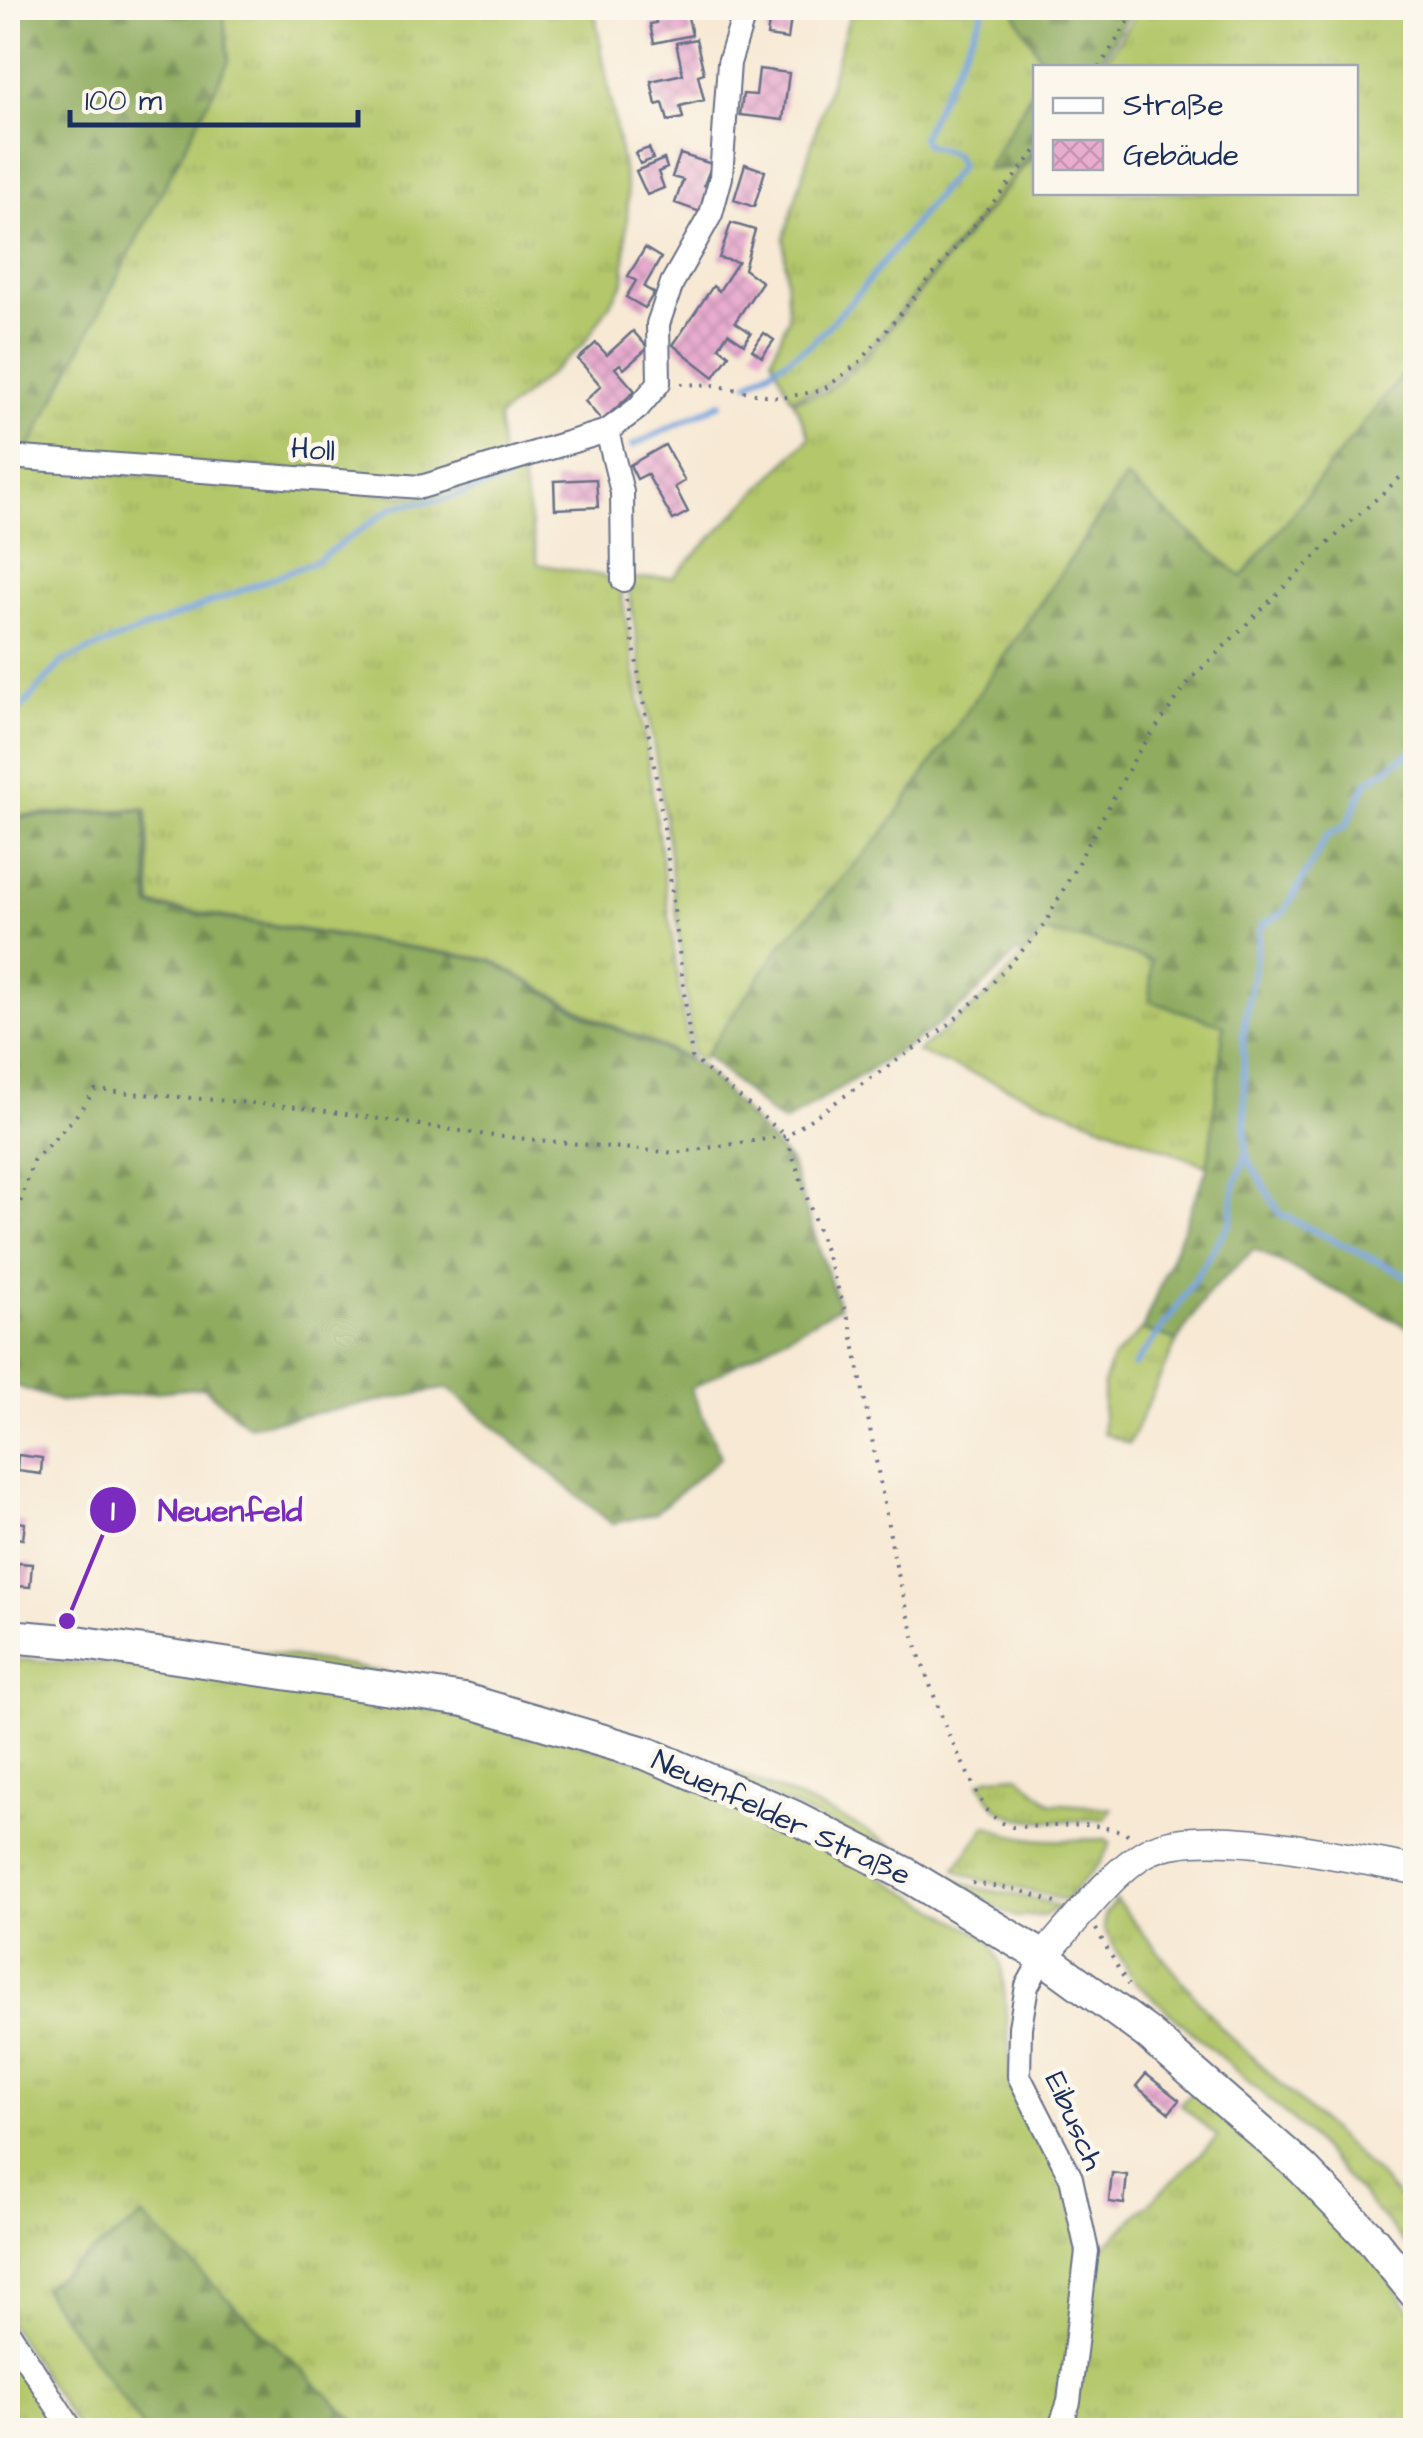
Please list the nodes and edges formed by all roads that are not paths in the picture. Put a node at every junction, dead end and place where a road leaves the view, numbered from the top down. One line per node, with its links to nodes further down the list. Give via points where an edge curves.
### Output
1 (746, 8): 2 (street, Holl, via 730,63 721,176 711,214 672,283 658,324 658,383)
2 (607, 432): 3 (street, Holl, via 421,486); 4 (street, via 622,492)
3 (8, 457)
4 (623, 580)
5 (8, 1636): 7 (main road, Neuenfelder Straße, via 464,1700 648,1754 848,1844)
6 (1416, 1870): 7 (street, via 1236,1839 1148,1852)
7 (1043, 1957): 8 (main road, Neuenfelder Straße, via 1252,2122 1373,2240); 11 (street, Eibusch, via 1027,1986 1019,2076 1071,2178 1086,2251 1069,2402)
8 (1416, 2294)
9 (8, 2331): 10 (street)
10 (72, 2430)
11 (1059, 2430)

